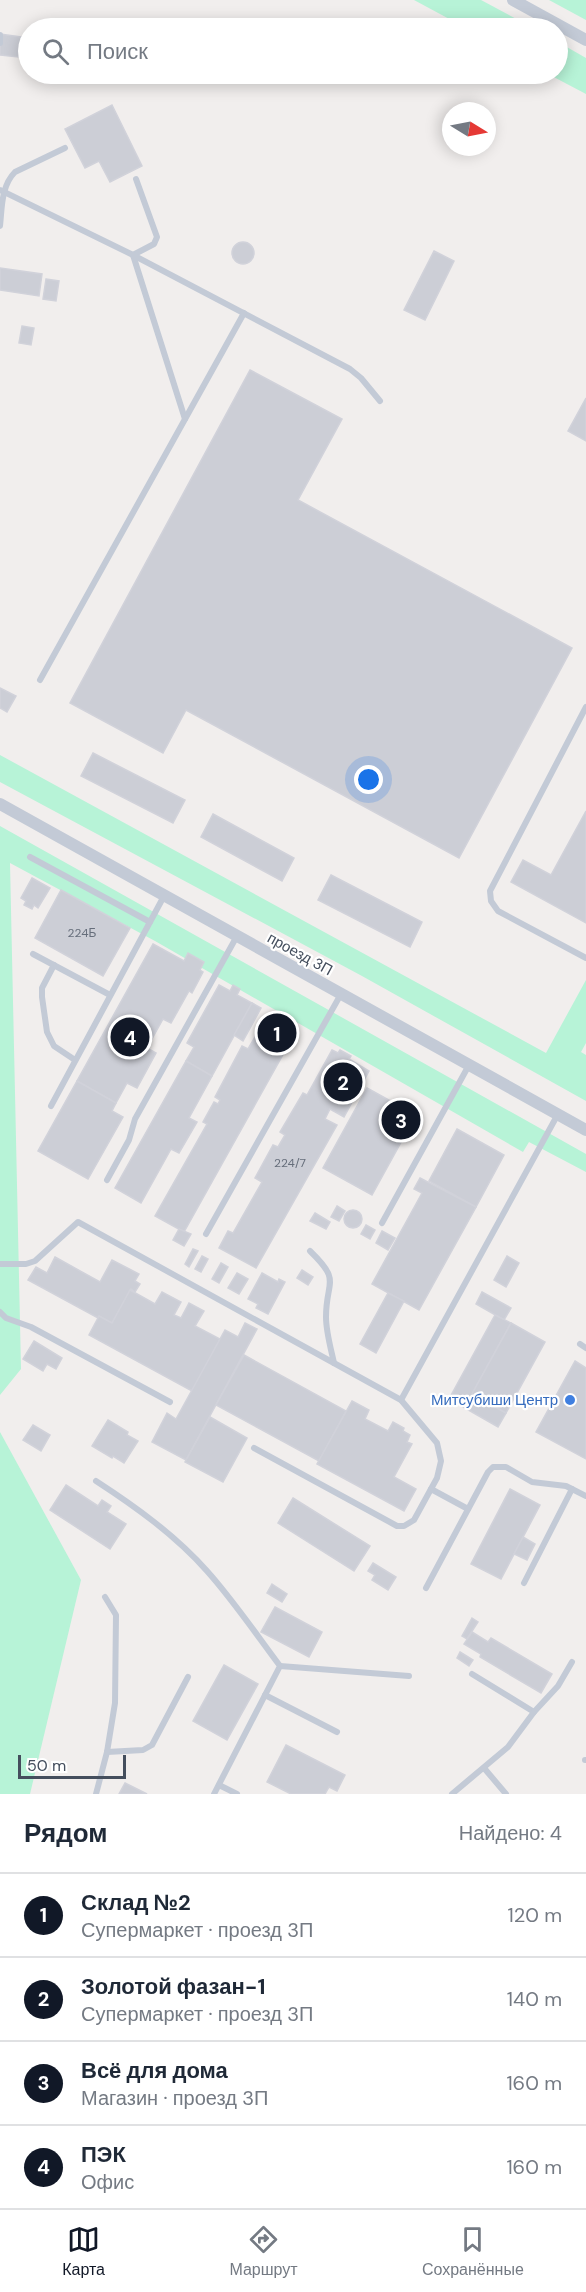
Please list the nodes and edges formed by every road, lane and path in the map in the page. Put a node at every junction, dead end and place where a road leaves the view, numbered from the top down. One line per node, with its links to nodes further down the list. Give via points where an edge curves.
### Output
1 (513, 0): 2 (street)
2 (546, 18)
3 (568, 30): 5 (street)
4 (0, 35): 6 (lane)
5 (586, 40)
6 (0, 43)
7 (65, 148): 9 (lane, via 15,172)
8 (136, 180): 11 (lane, via 157,237 154,244)
9 (2, 191): 10 (lane); 11 (lane)
10 (0, 226)
11 (133, 255): 12 (lane); 14 (lane)
12 (244, 313): 13 (lane, via 350,369); 14 (lane)
13 (380, 401)
14 (185, 419): 15 (lane)
15 (40, 680)
16 (586, 707): 23 (lane, via 490,891 498,910)
17 (0, 804): 19 (street, проезд 3П)
18 (30, 857): 20 (lane)
19 (164, 895): 20 (lane); 21 (street, проезд 3П)
20 (150, 922): 26 (lane)
21 (238, 936): 25 (street, проезд 3П); 32 (lane, via 135,1119 129,1140)
22 (33, 954): 24 (lane)
23 (586, 958)
24 (54, 965): 26 (lane); 27 (lane, via 42,988 47,1032 54,1046)
25 (341, 994): 28 (street, проезд 3П); 34 (lane)
26 (110, 995): 27 (lane)
27 (75, 1060): 29 (lane)
28 (470, 1065): 30 (street, проезд 3П); 33 (lane)
29 (51, 1106)
30 (558, 1114): 31 (street, проезд 3П); 39 (lane)
31 (586, 1130)
32 (107, 1180)
33 (382, 1223)
34 (206, 1234)
35 (310, 1251): 38 (lane, via 325,1265 331,1279 326,1321)
36 (0, 1264): 38 (lane, via 36,1261 78,1222)
37 (0, 1312): 40 (lane)
38 (334, 1363): 39 (lane)
39 (401, 1400): 43 (lane, via 440,1451 439,1470)
40 (170, 1402)
41 (254, 1448): 43 (lane, via 398,1526 414,1520)
42 (96, 1481): 51 (lane, via 134,1506 193,1556)
43 (431, 1489): 46 (lane)
44 (573, 1489): 45 (lane); 46 (lane, via 541,1484 500,1466 488,1472); 47 (lane)
45 (586, 1496)
46 (468, 1509): 48 (lane)
47 (524, 1583)
48 (426, 1588)
49 (105, 1597): 58 (lane, via 117,1622 115,1703)
50 (572, 1662): 56 (lane, via 558,1686)
51 (280, 1666): 53 (lane); 55 (lane)
52 (472, 1674): 56 (lane)
53 (409, 1676)
54 (188, 1677): 58 (lane, via 152,1746)
55 (265, 1695): 57 (lane); 60 (lane)
56 (534, 1712): 59 (lane, via 508,1748)
57 (337, 1732)
58 (107, 1752): 61 (lane)
59 (484, 1768): 64 (lane); 65 (lane)
60 (219, 1785): 62 (lane); 63 (lane)
61 (96, 1794)
62 (214, 1794)
63 (237, 1794)
64 (452, 1794)
65 (506, 1794)

